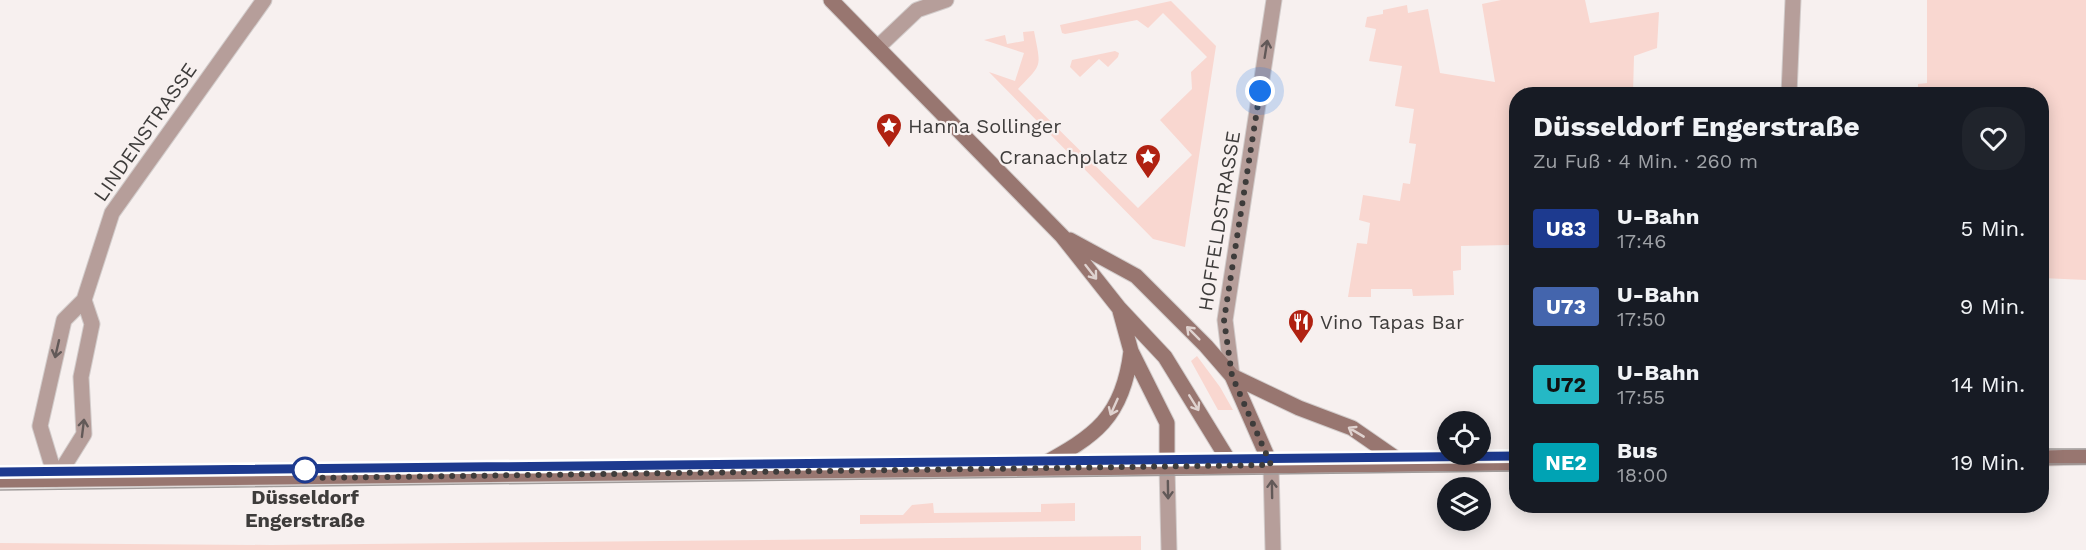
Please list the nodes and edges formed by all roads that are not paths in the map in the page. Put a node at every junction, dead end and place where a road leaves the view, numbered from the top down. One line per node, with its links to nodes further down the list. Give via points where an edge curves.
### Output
1 (264, 0): 9 (street, LINDENSTRASSE, via 112,213)
2 (831, 0): 6 (main road)
3 (946, 0): 6 (street, via 917,10)
4 (1274, 0): 12 (street, HOFFELDSTRASSE, one-way to 4, via 1224,320)
5 (1793, 0): 7 (street)
6 (878, 47): 8 (main road)
7 (1790, 87)
8 (1062, 236): 10 (main road, one-way to 10); 12 (main road, one-way to 8, via 1136,276)
9 (84, 300): 21 (street, one-way to 9, via 84,434 81,377 92,324); 21 (street, LINDENSTRASSE, one-way to 21, via 64,320 40,426)
10 (1119, 308): 11 (main road); 19 (main road, one-way to 19, via 1165,357)
11 (1131, 351): 18 (main road, via 1167,423); 20 (main road, one-way to 20, via 1129,370 1109,419 1094,434)
12 (1232, 376): 16 (main road, one-way to 12, via 1352,428); 17 (main road)
13 (2086, 457): 14 (main road)
14 (2049, 458)
15 (1509, 463): 16 (main road)
16 (1404, 464): 17 (main road)
17 (1271, 465): 19 (main road); 24 (street, one-way to 17)
18 (1167, 466): 19 (main road); 20 (main road); 23 (street, one-way to 23)
19 (1232, 466)
20 (1037, 467): 21 (main road)
21 (56, 479): 22 (main road)
22 (0, 480)
23 (1169, 550)
24 (1273, 550)

